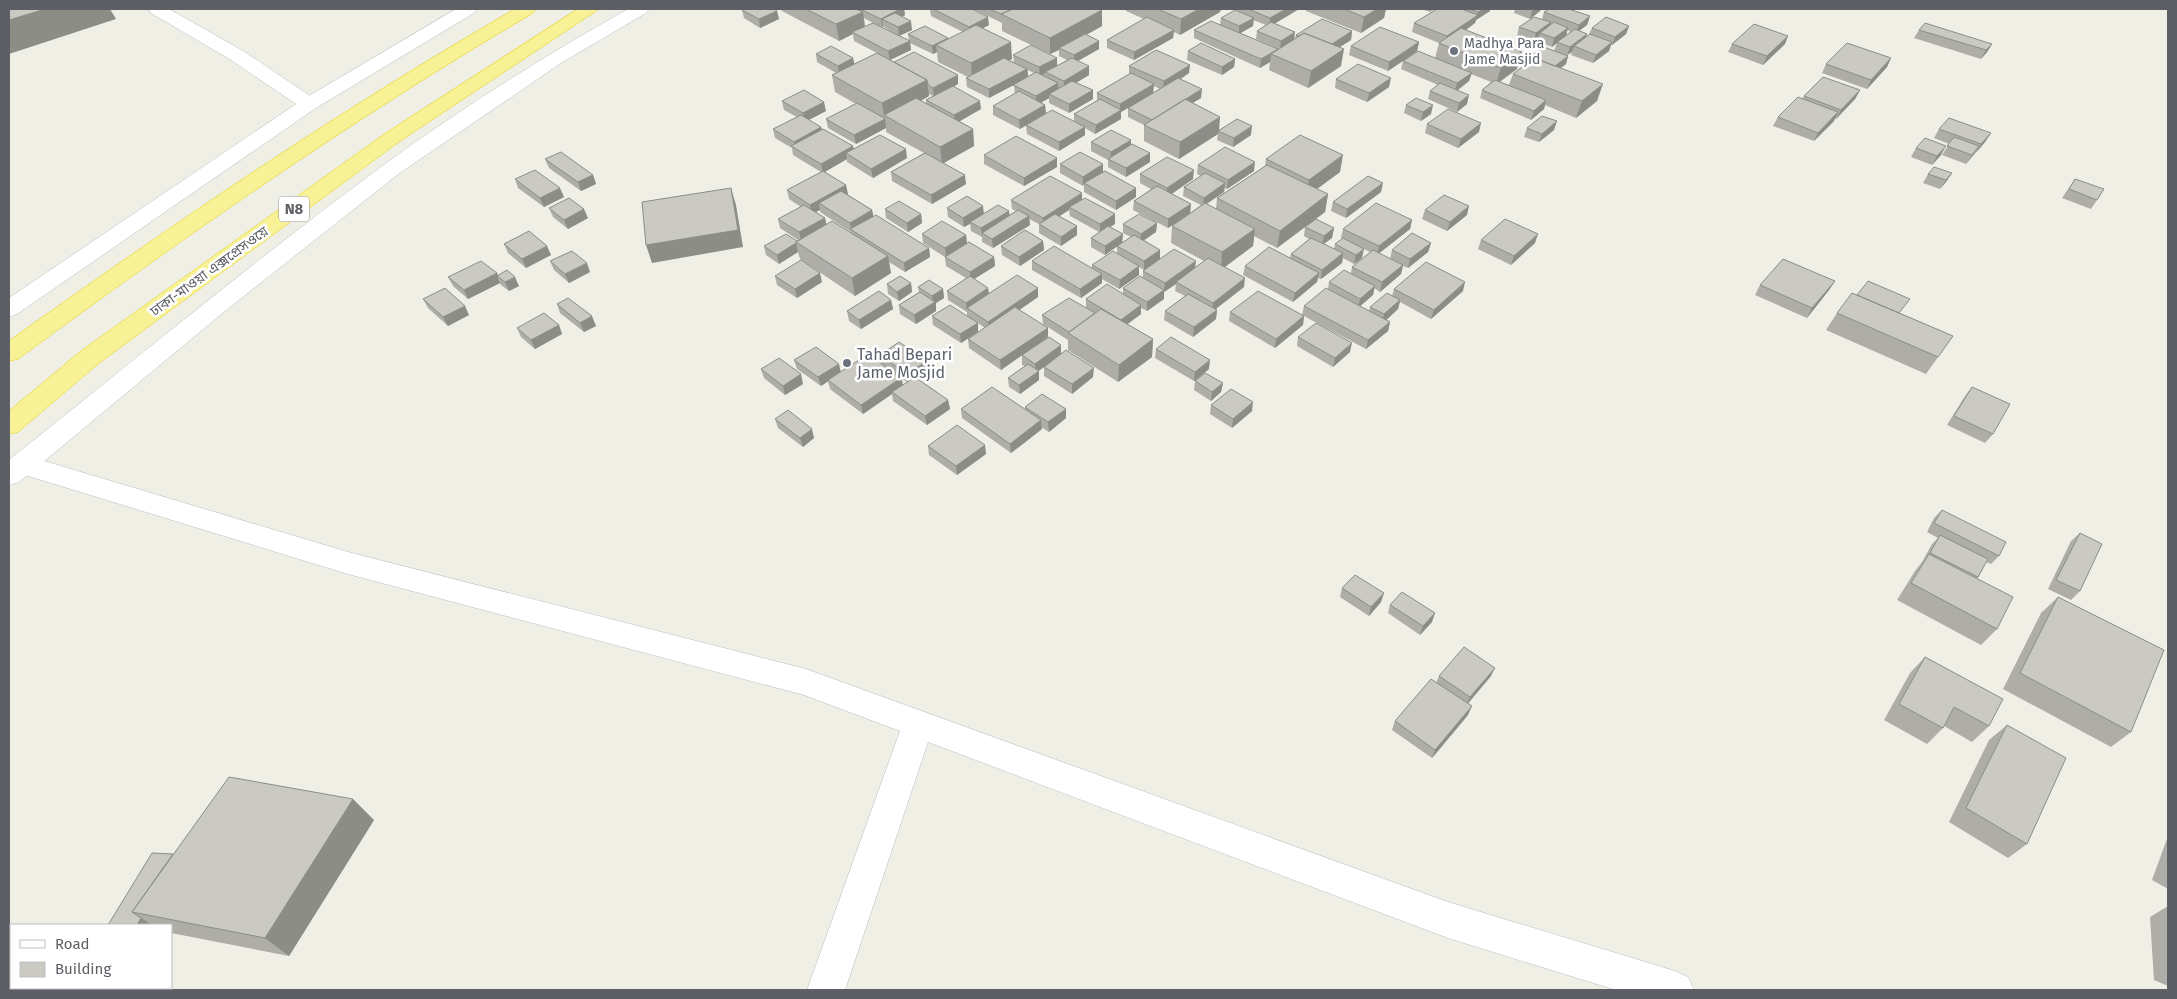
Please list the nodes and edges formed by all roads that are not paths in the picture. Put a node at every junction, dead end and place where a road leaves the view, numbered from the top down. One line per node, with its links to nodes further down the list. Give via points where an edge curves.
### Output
1 (157, 9): 6 (street, via 238,56)
2 (468, 9): 6 (street)
3 (527, 9): 8 (highway, via 355,114 178,232)
4 (590, 9): 9 (highway, ঢাকা-মাওয়া এক্সপ্রেসওয়ে / N8, via 393,137 90,358)
5 (640, 9): 10 (street, via 554,59 390,171)
6 (309, 104): 7 (street)
7 (9, 309)
8 (9, 353)
9 (9, 425)
10 (15, 470): 11 (street, via 348,563 806,682)
11 (919, 722): 12 (street); 13 (street, via 1448,920)
12 (826, 990)
13 (1674, 990)

